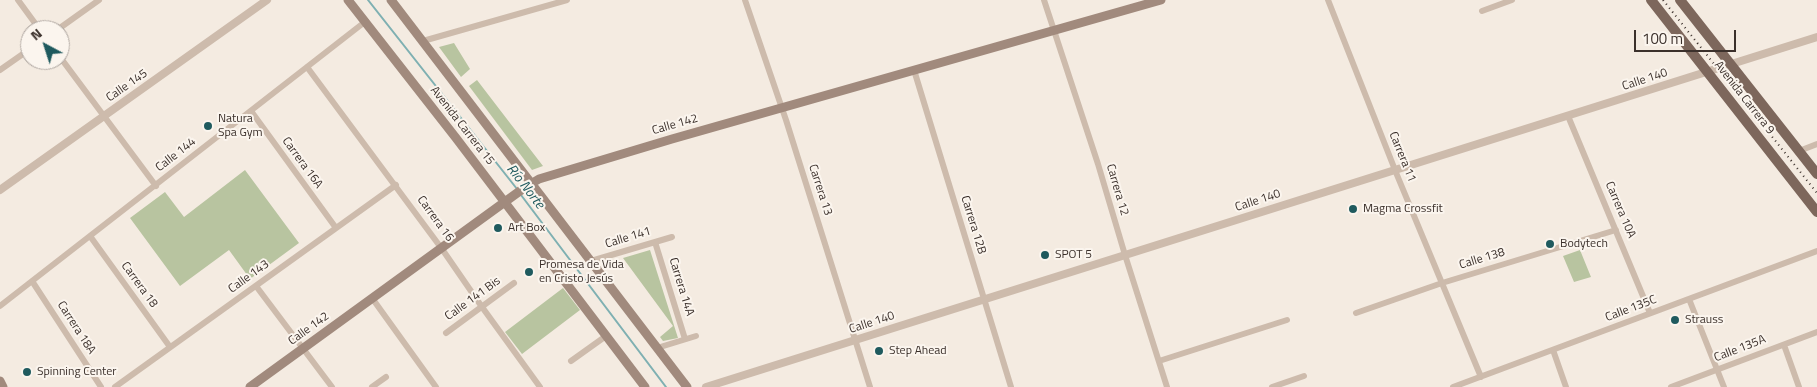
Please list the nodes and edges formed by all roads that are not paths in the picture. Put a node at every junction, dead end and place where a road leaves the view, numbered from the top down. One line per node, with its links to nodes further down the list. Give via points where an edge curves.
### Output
1 (18, 0): 15 (street)
2 (99, 0): 16 (street)
3 (267, 0): 30 (street, Calle 145)
4 (348, 0): 17 (main road, Avenida Carrera 15)
5 (391, 0): 20 (main road, Avenida Carrera 15)
6 (567, 0): 20 (street)
7 (745, 0): 28 (street, Carrera 13)
8 (1044, 0): 18 (street, Carrera 12)
9 (1161, 0): 18 (main road, Calle 142)
10 (1328, 0): 34 (street, Carrera 11)
11 (1512, 0): 14 (street)
12 (1651, 0): 27 (main road, Avenida Carrera 9)
13 (1680, 0): 22 (main road, Avenida Carrera 9)
14 (1482, 10)
15 (33, 20)
16 (70, 21)
17 (366, 21): 23 (street, Calle 144); 40 (main road, Avenida Carrera 15)
18 (1054, 31): 26 (main road, Calle 142); 49 (street, Carrera 12)
19 (1817, 37): 22 (street, Calle 140)
20 (423, 41): 36 (main road, Avenida Carrera 15)
21 (20, 56): 24 (street)
22 (1730, 64): 27 (street, Calle 140); 33 (main road, Avenida Carrera 9)
23 (307, 67): 29 (street, Calle 144); 37 (street, Carrera 16)
24 (0, 70)
25 (69, 70): 30 (street)
26 (914, 70): 28 (main road, Calle 142); 57 (street, Carrera 12B)
27 (1708, 72): 31 (street, Calle 140); 41 (main road, Avenida Carrera 9)
28 (782, 108): 36 (main road, Calle 142, via 561,171); 68 (street, Carrera 13)
29 (251, 111): 38 (street, Calle 144); 42 (street, Carrera 16A)
30 (103, 116): 38 (street); 39 (street, Calle 145)
31 (1568, 116): 34 (street, Calle 140); 43 (street, Carrera 10A)
32 (1817, 144): 33 (street)
33 (1799, 151): 35 (main road, Avenida Carrera 9)
34 (1395, 169): 49 (street, Calle 140); 53 (street, Carrera 11)
35 (1817, 174)
36 (529, 184): 40 (main road, Calle 142); 50 (main road, Avenida Carrera 15)
37 (396, 185): 42 (street, Calle 143); 47 (street, Carrera 16)
38 (156, 186): 44 (street, Calle 144)
39 (0, 190)
40 (506, 201): 47 (main road, Calle 142); 65 (main road, Avenida Carrera 15)
41 (1816, 212)
42 (336, 228): 54 (street, Calle 143)
43 (1616, 230): 53 (street, Calle 138); 61 (street, Carrera 10A)
44 (90, 236): 51 (street, Calle 144); 70 (street, Carrera 18)
45 (672, 237): 46 (street, Calle 141)
46 (656, 242): 50 (street, Calle 141); 67 (street, Carrera 14A)
47 (442, 249): 55 (main road, Calle 142); 59 (street, Carrera 16)
48 (1817, 251): 56 (street, Calle 135C)
49 (1125, 255): 57 (street, Calle 140); 75 (street, Carrera 12)
50 (591, 261): 72 (main road, Avenida Carrera 15)
51 (32, 281): 58 (street, Calle 144); 82 (street, Carrera 18A)
52 (514, 283): 59 (street, Calle 141 Bis)
53 (1442, 283): 60 (street, Calle 138); 79 (street, Carrera 11)
54 (256, 286): 70 (street, Calle 143); 71 (street)
55 (372, 298): 71 (main road, Calle 142); 87 (street)
56 (1690, 299): 61 (street, Calle 135C); 76 (street)
57 (984, 300): 68 (street, Calle 140); 93 (street, Carrera 12B)
58 (0, 306)
59 (482, 307): 64 (street, Calle 141 Bis); 88 (street, Carrera 16)
60 (1356, 313)
61 (1650, 313): 73 (street, Calle 135C)
62 (1287, 320): 75 (street)
63 (1817, 332): 69 (street, Calle 135A)
64 (446, 333)
65 (606, 336): 74 (street); 89 (main road, Avenida Carrera 15)
66 (696, 336): 67 (street)
67 (686, 339): 72 (street)
68 (856, 340): 91 (street, Calle 140); 92 (street, Carrera 13)
69 (1784, 345): 76 (street, Calle 135A); 100 (street)
70 (170, 348): 83 (street, Calle 143)
71 (303, 348): 84 (main road, Calle 142); 85 (street)
72 (657, 348): 90 (main road, Avenida Carrera 15)
73 (1553, 350): 79 (street, Calle 135C); 97 (street)
74 (571, 361)
75 (1159, 361): 94 (street, Carrera 12)
76 (1717, 370): 98 (street, Calle 135A); 99 (street)
77 (1304, 376): 95 (street)
78 (386, 377): 86 (street)
79 (1481, 377): 96 (street, Calle 135C)
80 (0, 381): 81 (main road)
81 (3, 387)
82 (101, 387)
83 (115, 387)
84 (251, 387)
85 (332, 387)
86 (372, 387)
87 (436, 387)
88 (540, 387)
89 (645, 387)
90 (687, 387)
91 (706, 387)
92 (870, 387)
93 (1011, 387)
94 (1167, 387)
95 (1272, 387)
96 (1453, 387)
97 (1566, 387)
98 (1671, 387)
99 (1724, 387)
100 (1799, 387)

